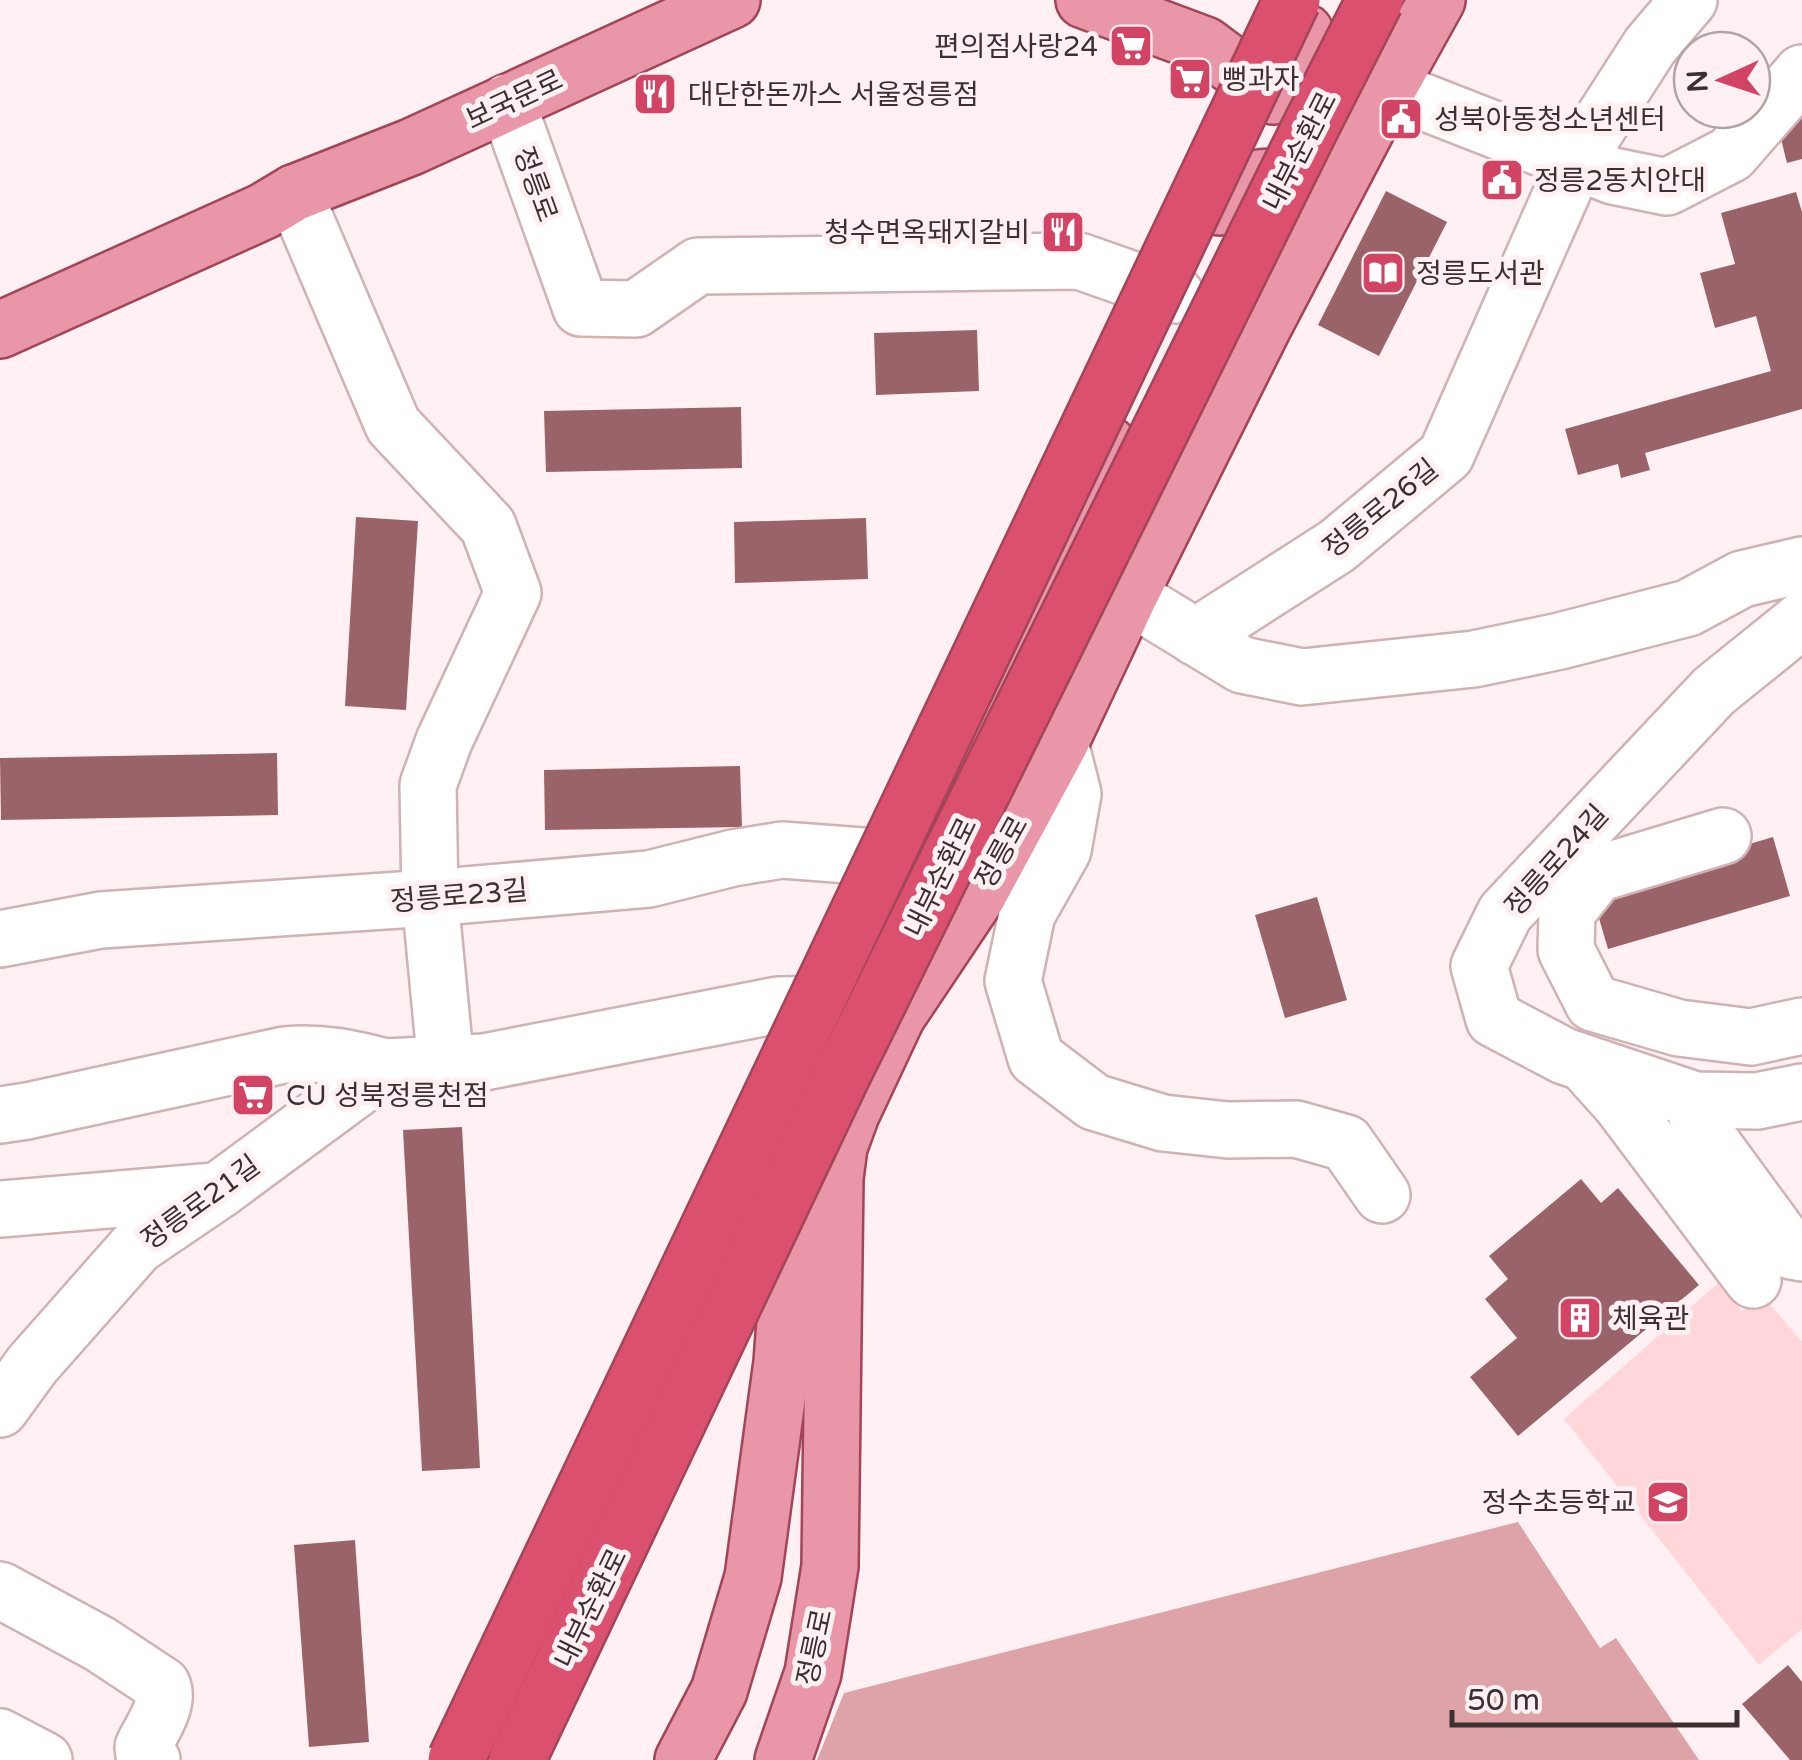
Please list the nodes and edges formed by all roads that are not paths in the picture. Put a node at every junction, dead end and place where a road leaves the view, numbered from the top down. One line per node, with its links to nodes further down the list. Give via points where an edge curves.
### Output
1 (732, 0): 10 (main road, 보국문로)
2 (1084, 0): 9 (main road, via 1206,46)
3 (1376, 0): 45 (highway, 내부순환로, bridge, via 841,1077)
4 (1437, 0): 8 (main road, 정릉로)
5 (1688, 0): 11 (street, 정릉로26길)
6 (1306, 11): 8 (main road, via 1303,81 1318,100 1348,104); 9 (main road); 44 (highway, 내부순환로, bridge)
7 (1802, 73): 11 (street, via 1731,154 1667,186)
8 (1388, 88): 11 (street); 17 (main road, 정릉로)
9 (1273, 96): 13 (main road)
10 (507, 102): 12 (main road, 보국문로); 14 (street, 정릉로, via 581,308 636,309 698,266 1079,261)
11 (1576, 161): 19 (street, 정릉로26길, via 1446,455 1337,546)
12 (294, 194): 15 (main road, 보국문로); 23 (street, via 392,425 488,526 514,592 428,785)
13 (1220, 207): 14 (main road); 26 (main road, via 1248,180 1269,176 1283,179 1294,195 1298,220)
14 (1176, 296): 22 (main road)
15 (0, 330)
16 (1802, 566): 19 (street, via 1742,578 1688,608 1474,659 1302,677 1242,665)
17 (1128, 596): 19 (street); 20 (main road, 정릉로)
18 (1802, 620): 28 (street, 정릉로24길, via 1714,691 1505,912 1478,966 1494,1019)
19 (1195, 638)
20 (1060, 743): 26 (main road, 정릉로, via 978,895); 35 (street, via 1073,794 1063,850 1027,914 1013,980 1036,1058 1094,1102 1163,1123 1296,1129 1346,1143)
21 (1722, 836): 27 (street, via 1596,874 1567,912 1566,950 1593,1003 1680,1028 1751,1037)
22 (916, 860): 23 (street, 정릉로23길, via 782,850 649,879); 25 (main road)
23 (430, 898): 24 (street, 정릉로23길, via 101,920); 29 (street)
24 (0, 939)
25 (844, 1004): 26 (street); 29 (street, via 778,1004); 46 (main road, via 803,1145 753,1577 718,1692)
26 (897, 1016): 47 (main road, 정릉로, via 839,1147 830,1566 813,1673)
27 (1802, 1026)
28 (1584, 1062): 32 (street, 정릉로24길); 38 (street)
29 (446, 1066): 30 (street)
30 (386, 1067): 33 (street, via 338,1055 284,1054); 34 (street, 정릉로21길)
31 (1802, 1092): 32 (street, 정릉로24길, via 1757,1101)
32 (1694, 1100): 37 (street, via 1698,1124 1791,1251)
33 (0, 1115)
34 (218, 1190): 36 (street); 39 (street, 정릉로21길, via 137,1246)
35 (1382, 1195)
36 (0, 1209)
37 (1802, 1253)
38 (1754, 1280)
39 (0, 1409)
40 (0, 1590): 43 (street, via 162,1685 166,1699 143,1747)
41 (0, 1737): 42 (street)
42 (44, 1760)
43 (152, 1760)
44 (456, 1760)
45 (516, 1760)
46 (683, 1760)
47 (783, 1760)

